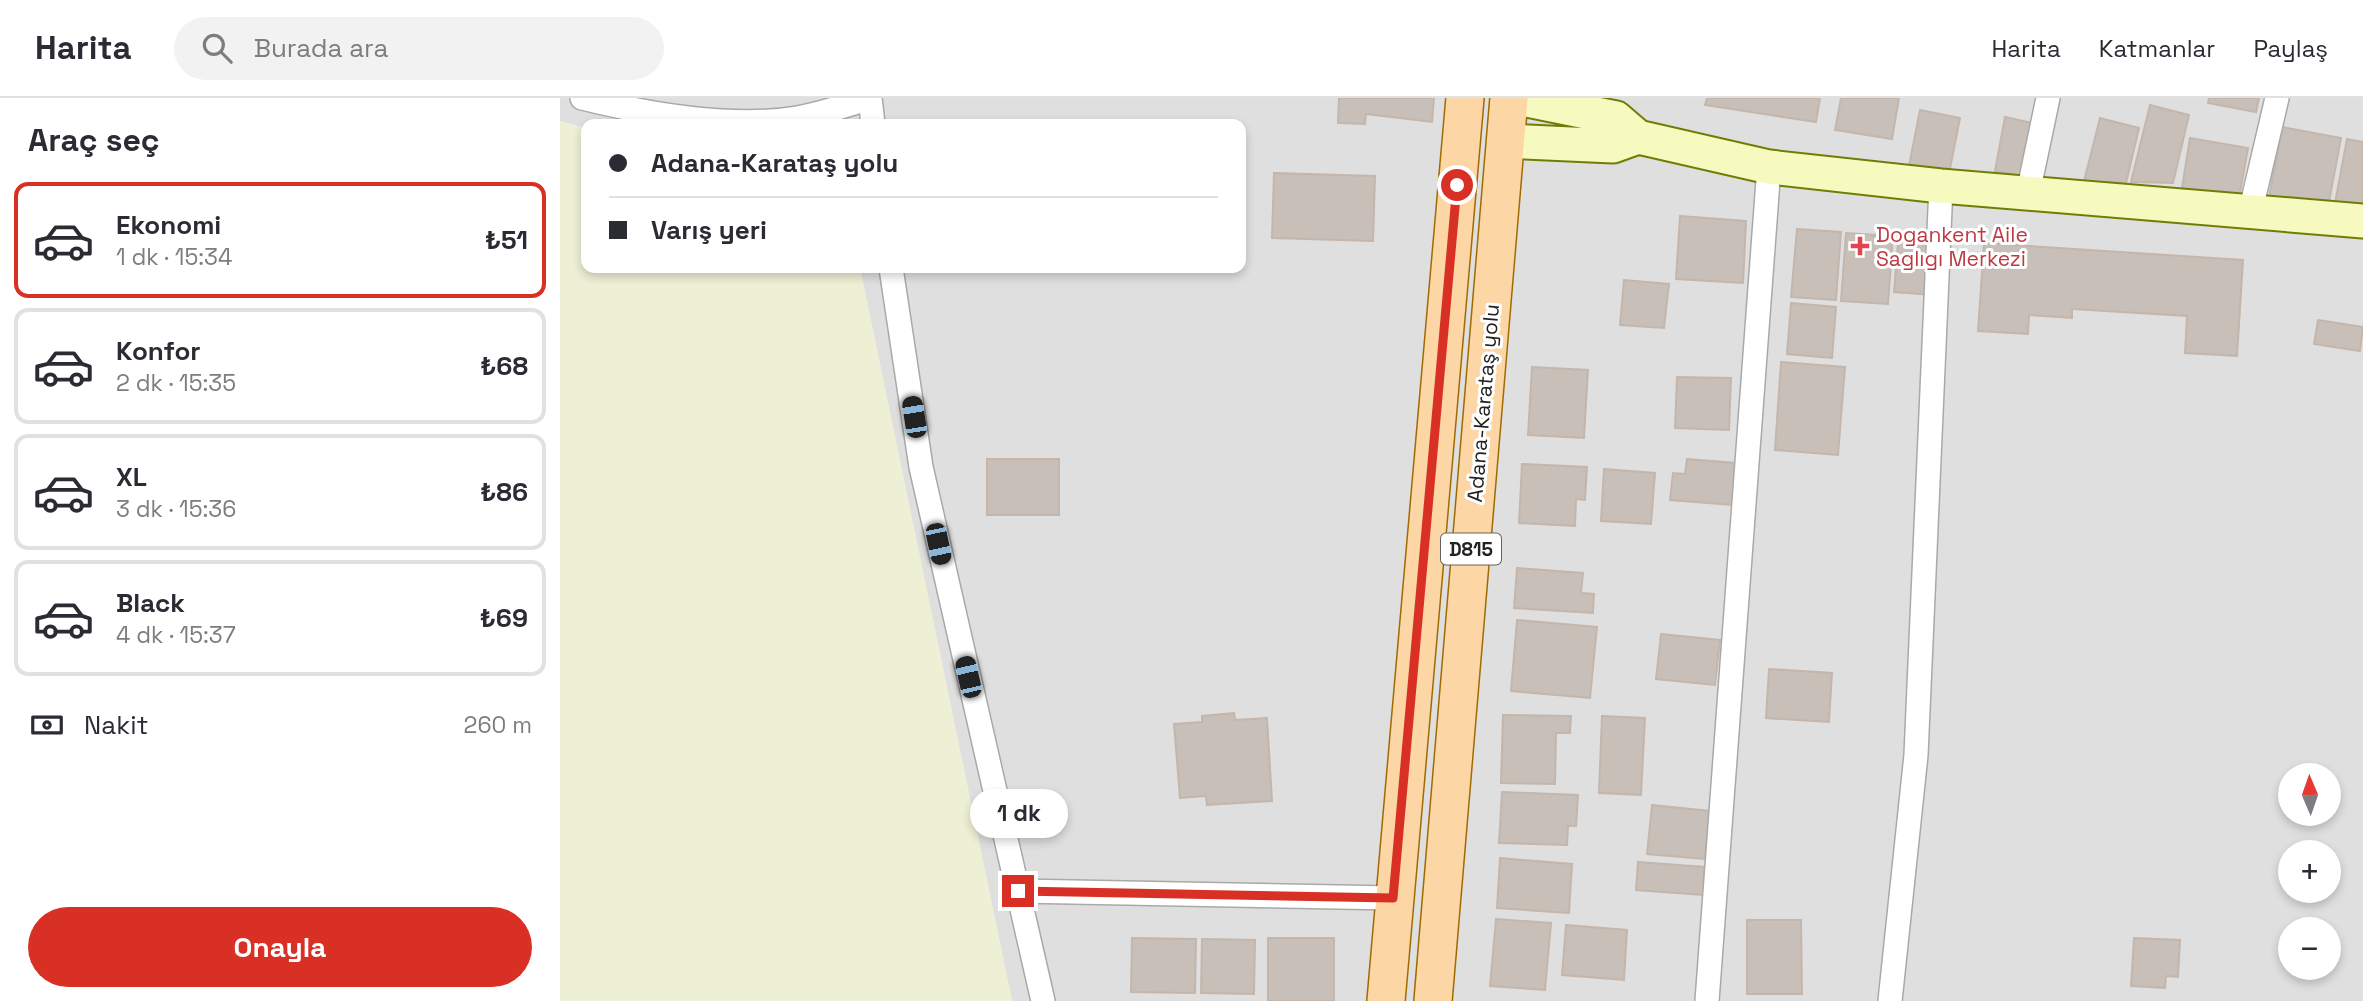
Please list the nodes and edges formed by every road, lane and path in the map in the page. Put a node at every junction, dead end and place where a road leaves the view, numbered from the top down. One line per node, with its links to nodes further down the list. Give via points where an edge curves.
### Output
1 (582, 98): 8 (street)
2 (870, 98): 9 (street, via 796,118); 10 (street)
3 (1465, 98): 20 (main road, D815)
4 (1509, 98): 12 (main road, Adana-Karataş yolu / D815)
5 (1517, 98): 11 (street, via 1616,118)
6 (2048, 98): 15 (street)
7 (2277, 98): 16 (street)
8 (704, 119)
9 (754, 119)
10 (872, 119)
11 (1638, 137): 12 (street, via 1613,146); 13 (street)
12 (1505, 141): 23 (main road, Adana-Karataş yolu / D815)
13 (1769, 167): 14 (street); 24 (street)
14 (1941, 186): 15 (street); 25 (street, via 1916,755)
15 (2028, 193): 16 (street)
16 (2250, 213): 17 (street)
17 (2363, 221)
18 (892, 273): 19 (street, via 921,467)
19 (1018, 891): 20 (street); 21 (street)
20 (1393, 898): 22 (main road, D815)
21 (1043, 1001)
22 (1386, 1001)
23 (1433, 1001)
24 (1707, 1001)
25 (1889, 1001)

